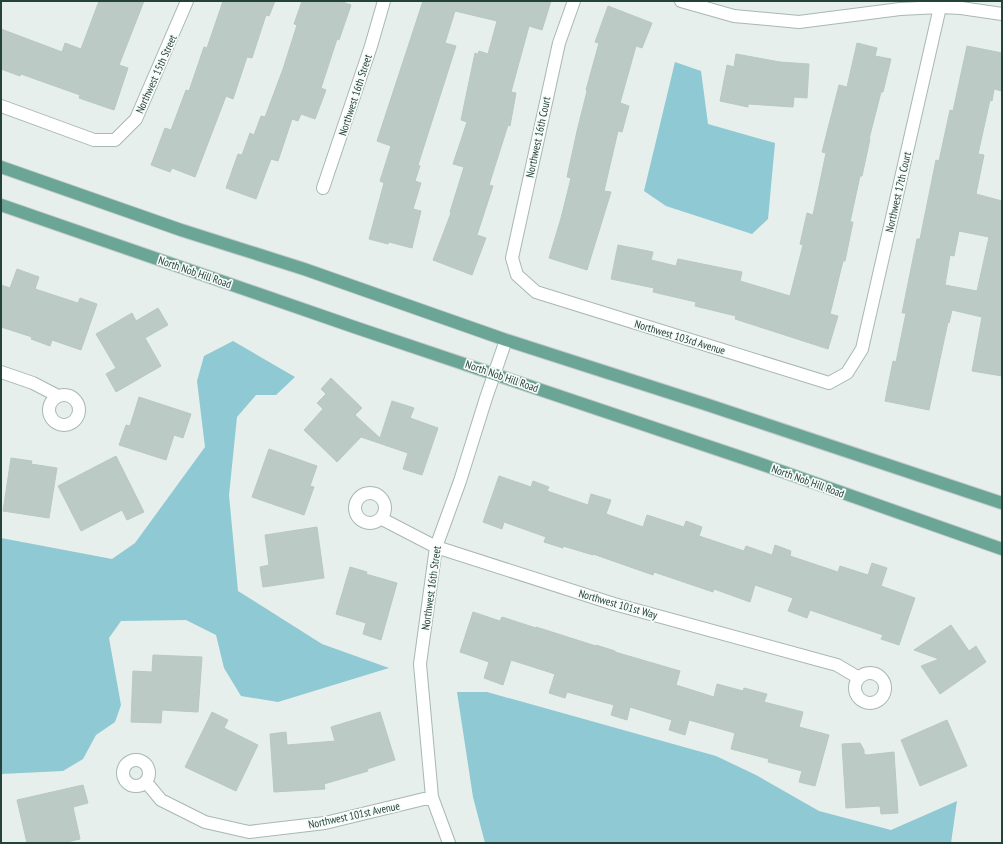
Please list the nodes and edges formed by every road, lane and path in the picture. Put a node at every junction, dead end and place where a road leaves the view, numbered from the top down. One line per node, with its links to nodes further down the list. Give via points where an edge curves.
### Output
1 (187, 1): 8 (street, Northwest 15th Street, via 136,119 115,140 94,140)
2 (384, 1): 10 (street, Northwest 16th Street)
3 (574, 1): 12 (street, Northwest 16th Court, via 559,43 512,258)
4 (681, 1): 5 (street)
5 (694, 3): 6 (street, via 734,16 799,22 893,10)
6 (940, 8): 7 (street, via 961,8); 15 (street, Northwest 17th Court, via 862,349)
7 (1002, 14)
8 (1, 106)
9 (1, 167): 13 (main road)
10 (323, 188)
11 (1, 205): 16 (main road, North Nob Hill Road)
12 (516, 275): 15 (street, Northwest 103rd Avenue, via 536,292 829,383)
13 (506, 340): 16 (street, Northwest 16th Street); 18 (main road)
14 (1, 372): 17 (street, via 33,383)
15 (847, 373)
16 (495, 374): 20 (street, Northwest 16th Street); 21 (main road, North Nob Hill Road)
17 (58, 396)
18 (1002, 504)
19 (382, 519): 20 (street, Northwest 101st Way)
20 (436, 547): 22 (street, Northwest 101st Way, via 614,604 837,665); 24 (street, Northwest 16th Street, via 420,664)
21 (1002, 549)
22 (859, 678)
23 (146, 782): 24 (street, Northwest 101st Avenue, via 161,800 205,822 249,832 325,823)
24 (432, 797): 25 (street, Northwest 16th Street)
25 (449, 843)

